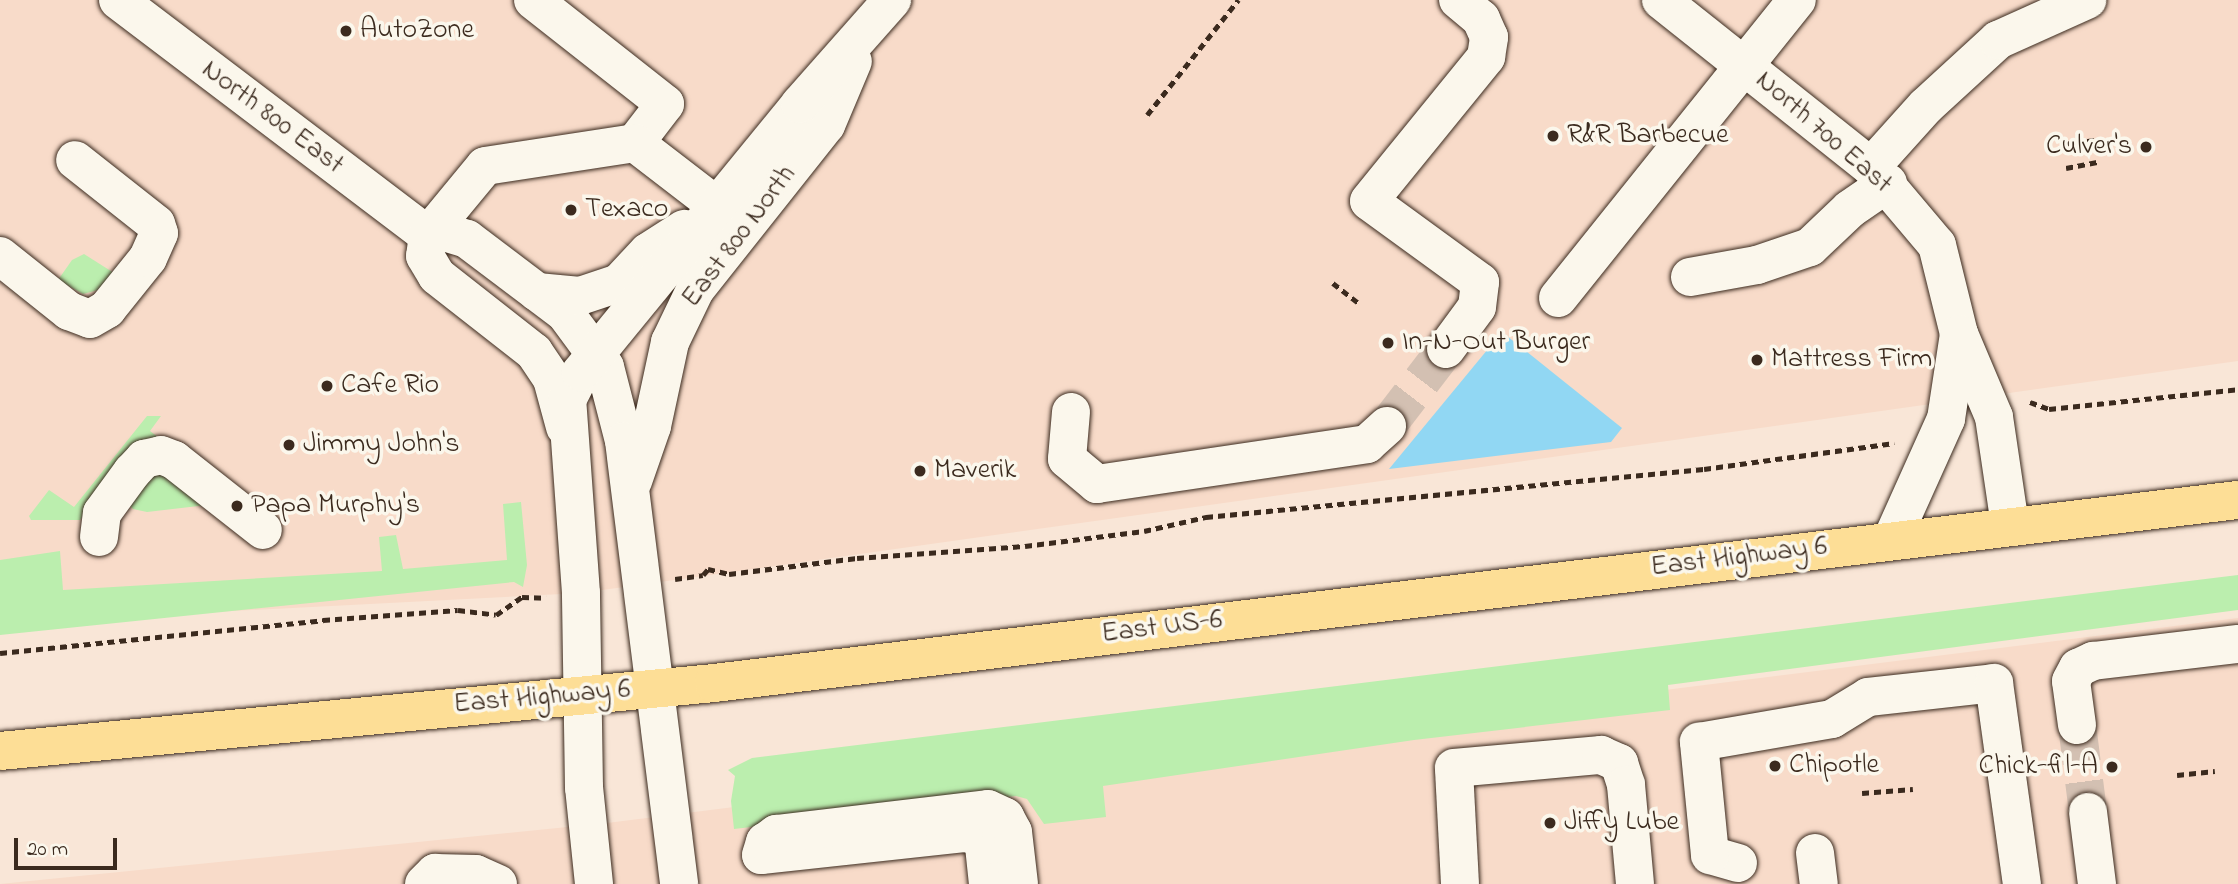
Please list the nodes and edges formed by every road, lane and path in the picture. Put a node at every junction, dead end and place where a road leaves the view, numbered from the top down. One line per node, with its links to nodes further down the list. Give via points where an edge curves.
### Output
1 (118, 0): 20 (street, North 800 East)
2 (533, 0): 13 (street, via 665,104)
3 (892, 0): 9 (street, East 800 North)
4 (1238, 0): 11 (path)
5 (1458, 0): 29 (street, via 1481,19 1489,37 1486,57 1369,201 1480,282 1477,307)
6 (1661, 0): 10 (street, North 700 East)
7 (1797, 0): 10 (street)
8 (2087, 0): 18 (street, via 1998,40 1934,97)
9 (863, 36): 19 (street, East 800 North, via 800,104); 24 (street, East 800 North, via 826,125)
10 (1744, 65): 18 (street, North 700 East); 26 (street)
11 (1147, 115)
12 (2096, 140): 14 (path)
13 (635, 143): 19 (street); 20 (street, via 485,166)
14 (2063, 145)
15 (75, 160): 21 (street, via 156,224 156,244 148,258 103,313 90,319 69,311)
16 (2098, 162): 17 (path)
17 (2066, 168)
18 (1879, 175): 22 (street, via 1810,247 1757,265); 28 (street, North 700 East, via 1937,246)
19 (718, 207): 25 (street, via 648,252 619,283 580,296); 31 (street, East 800 North)
20 (428, 235): 25 (street, via 441,231 467,239); 30 (street, via 425,256 437,276)
21 (0, 256)
22 (1690, 277)
23 (1333, 283): 27 (path)
24 (695, 289): 31 (street); 38 (street, East 800 North, via 670,342 652,426)
25 (537, 292): 31 (street, via 565,313)
26 (1558, 298)
27 (1360, 304)
28 (1959, 334): 40 (street, North 700 East, via 1994,417); 43 (street, North 700 East, via 1945,419)
29 (1446, 349)
30 (534, 352): 31 (street); 36 (street, via 551,379)
31 (598, 352): 36 (street, East 800 North, via 567,400); 38 (street, via 619,415)
32 (2238, 389): 33 (path, via 2049,409)
33 (2025, 397)
34 (1070, 412): 35 (street, via 1067,459 1097,484 1367,444)
35 (1387, 426)
36 (567, 436): 51 (street, via 581,593)
37 (1907, 437): 44 (path, via 1882,446 1704,469 1206,517 1144,531 1025,546 857,558 729,574 708,569)
38 (630, 490): 50 (street)
39 (2238, 500): 40 (highway, East Highway 6)
40 (2010, 525): 43 (highway, East Highway 6)
41 (263, 530): 42 (street, via 174,460 161,455 144,459 132,472 102,513)
42 (99, 537)
43 (1892, 539): 46 (highway, East Highway 6)
44 (703, 575)
45 (527, 601): 49 (path, via 523,597 496,615 458,610 337,619)
46 (1241, 619): 47 (highway, East US-6)
47 (1084, 637): 50 (highway, East Highway 6)
48 (2238, 644): 52 (street, via 2093,662 2078,668 2071,681)
49 (0, 653)
50 (654, 688): 51 (highway, East Highway 6); 63 (street)
51 (583, 694): 53 (highway, East Highway 6); 62 (street, via 584,788)
52 (2077, 725)
53 (0, 751)
54 (2215, 771): 55 (path)
55 (2177, 775)
56 (1913, 789): 57 (path)
57 (1861, 793)
58 (2088, 812): 69 (street)
59 (1738, 863): 68 (street, via 1710,855 1699,742 1705,725 1732,714 1994,683)
60 (424, 884): 61 (street, via 435,873 476,874)
61 (498, 884)
62 (594, 884)
63 (680, 884)
64 (988, 884): 65 (street, via 984,846 977,835 964,833 761,855 765,842 776,834 988,809 1004,817 1013,832)
65 (1019, 884)
66 (1460, 884): 67 (street, via 1454,768 1601,755 1619,763 1626,785)
67 (1635, 884)
68 (2022, 884)
69 (2097, 884)

